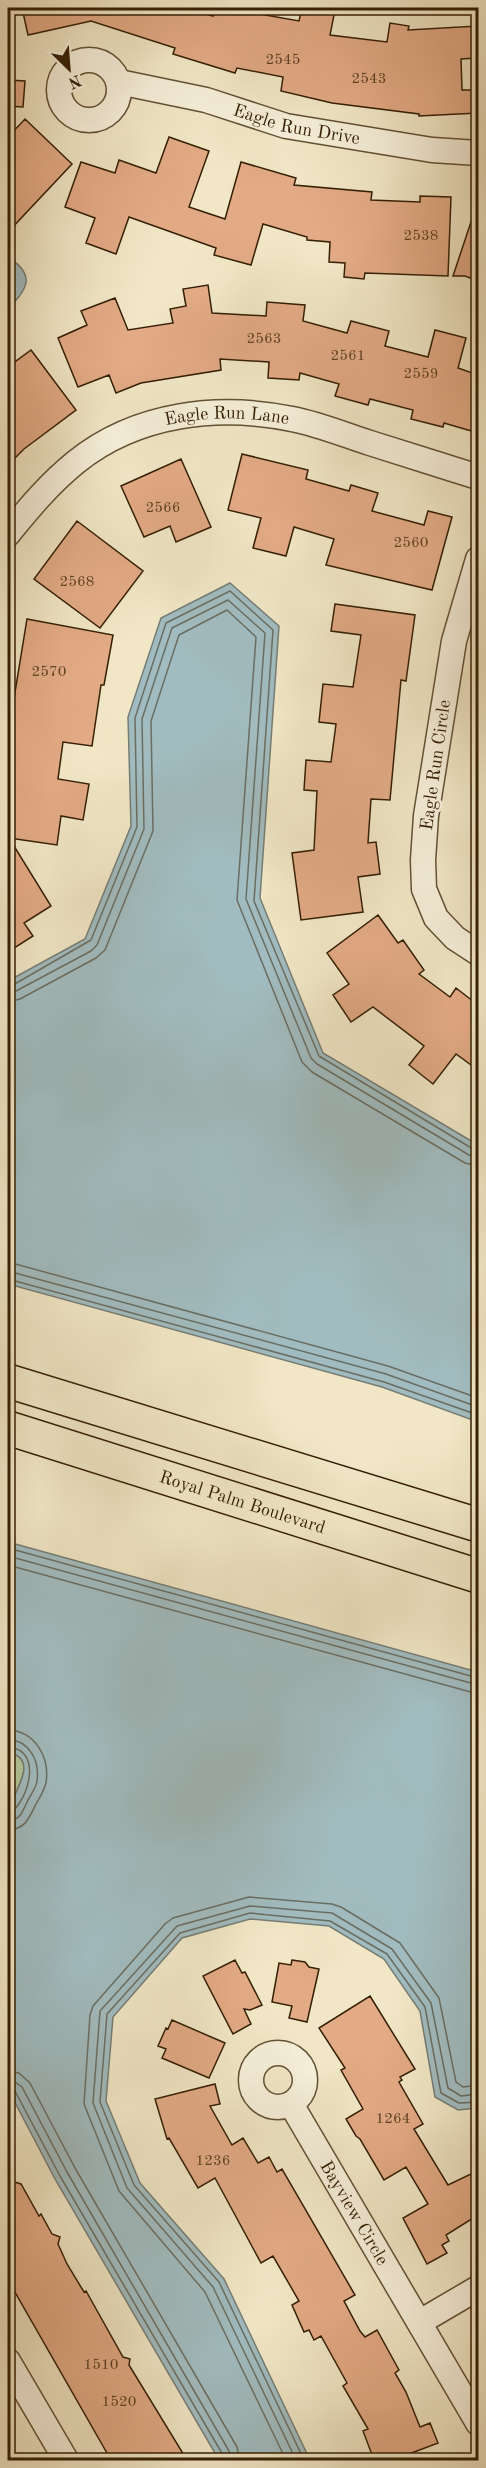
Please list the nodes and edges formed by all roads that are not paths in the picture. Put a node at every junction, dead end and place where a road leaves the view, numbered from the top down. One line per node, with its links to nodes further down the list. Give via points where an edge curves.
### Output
1 (118, 82): 2 (street, Eagle Run Drive, via 206,100 286,126 432,150)
2 (478, 153)
3 (478, 477): 4 (street, Eagle Run Lane, via 293,419 201,412 153,422 113,438 78,460 42,492)
4 (8, 534)
5 (478, 559): 6 (street, Eagle Run Circle, via 454,641 426,816 423,860 424,889 436,918 455,938)
6 (478, 953)
7 (8, 1381): 9 (main road)
8 (8, 1428): 10 (main road, Royal Palm Boulevard)
9 (478, 1525)
10 (478, 1576)
11 (291, 2104): 13 (street, Bayview Circle)
12 (478, 2288): 13 (street)
13 (420, 2322): 15 (street, Bayview Circle)
14 (8, 2361): 16 (street)
15 (478, 2423)
16 (66, 2460)

